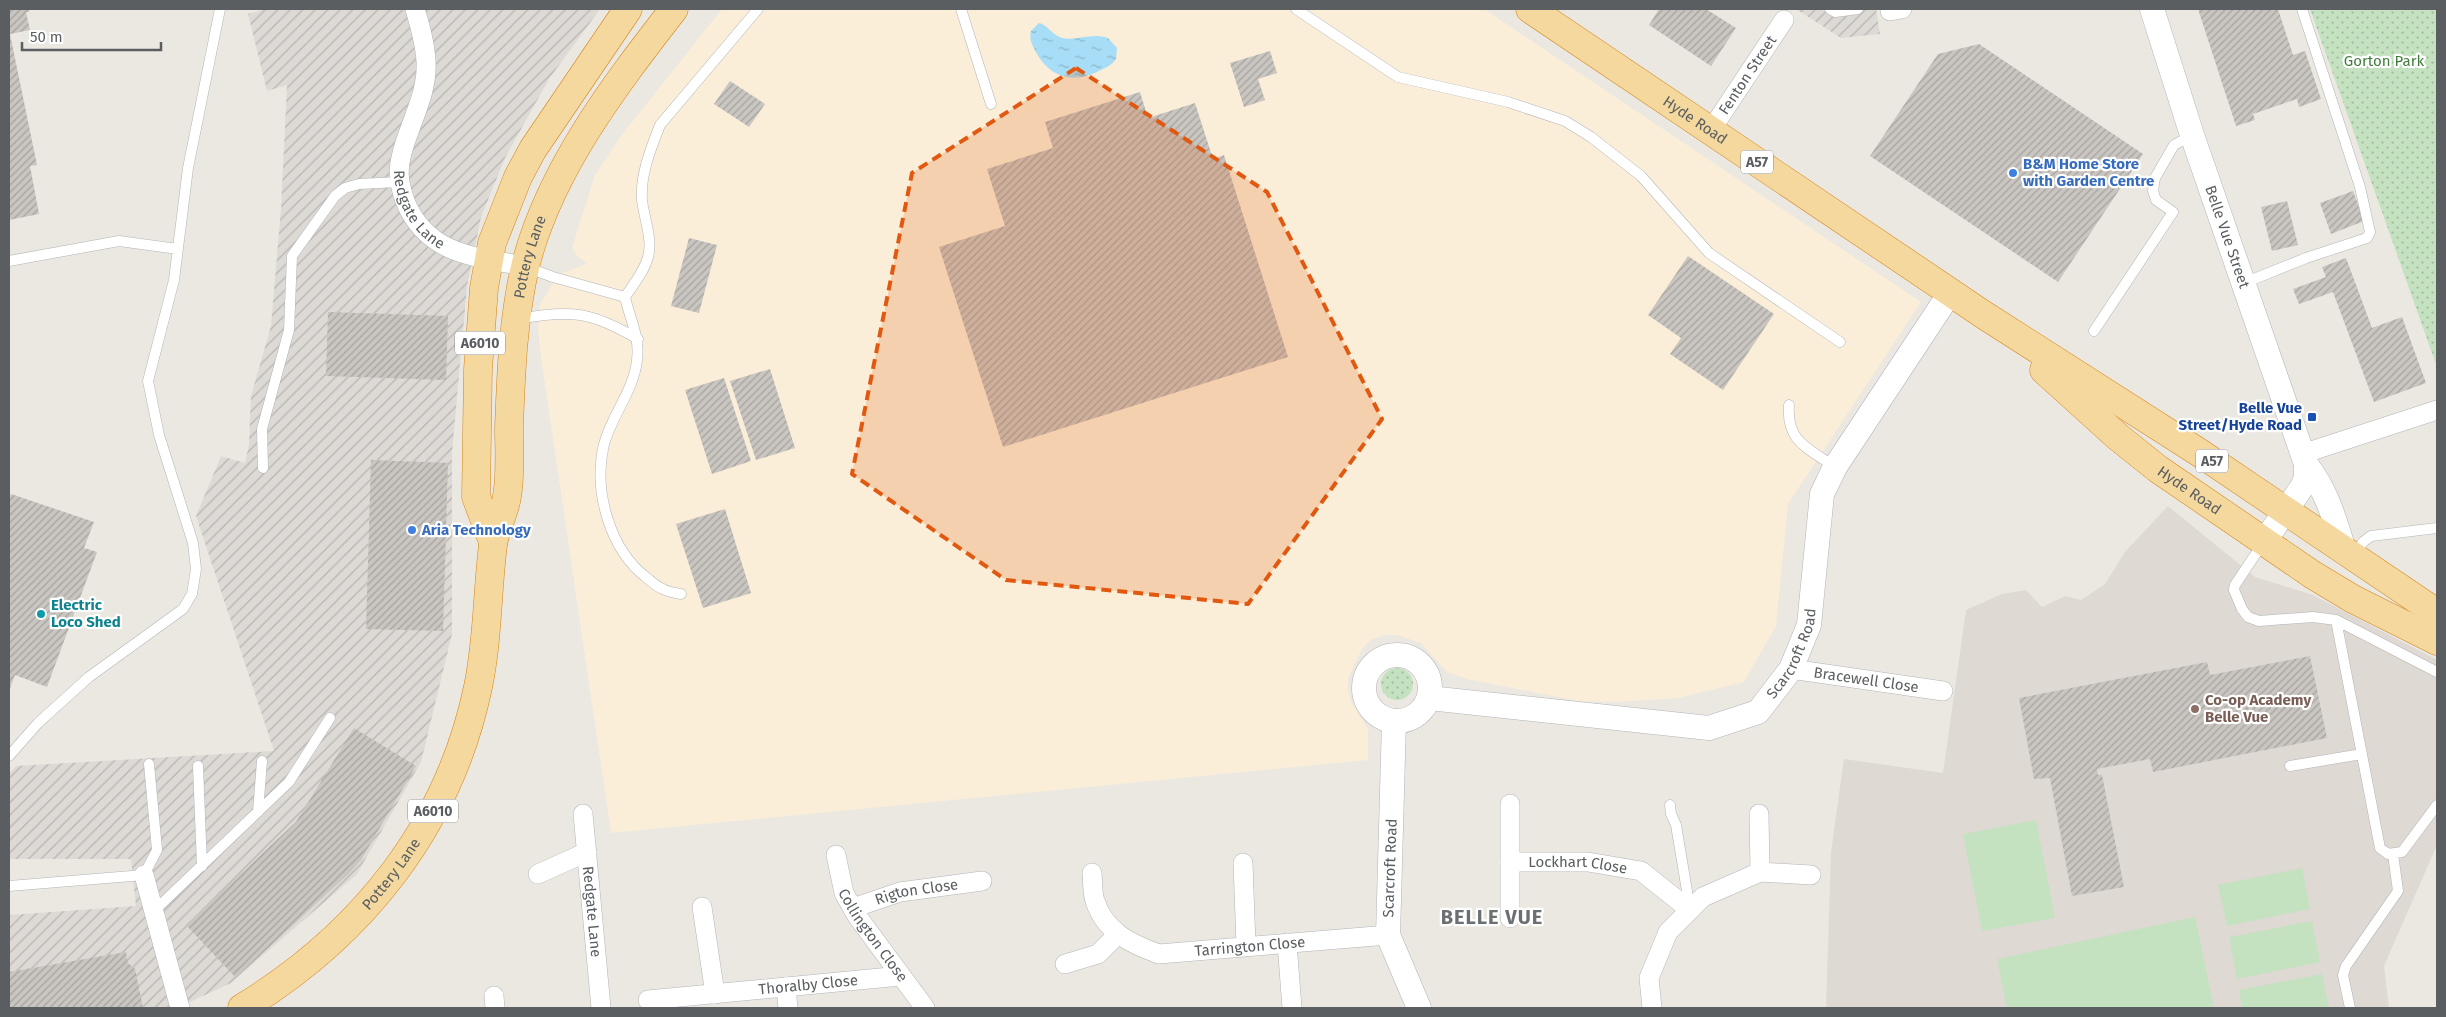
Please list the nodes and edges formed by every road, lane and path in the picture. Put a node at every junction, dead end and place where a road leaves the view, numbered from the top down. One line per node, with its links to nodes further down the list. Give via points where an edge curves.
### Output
1 (220, 9): 18 (lane, via 188,168)
2 (415, 9): 17 (street, Redgate Lane, via 426,62 423,93 401,154)
3 (628, 9): 19 (highway, Pottery Lane / A6010, via 579,79 518,177 492,243)
4 (674, 9): 21 (highway, Pottery Lane / A6010, via 580,142 554,188)
5 (758, 9): 24 (lane, via 660,125 651,147 643,190 648,256)
6 (961, 9): 14 (lane)
7 (1296, 9): 29 (lane, via 1398,77 1508,102 1565,121 1641,176 1709,253)
8 (1530, 9): 15 (highway, Hyde Road / A57)
9 (1830, 9): 12 (lane, via 1835,12)
10 (2152, 9): 16 (street, Belle Vue Street)
11 (2302, 9): 22 (lane, via 2358,178 2370,232 2367,238)
12 (1858, 10)
13 (1784, 20): 15 (street, Fenton Street)
14 (991, 104)
15 (1711, 130): 23 (highway, Hyde Road / A57)
16 (2192, 136): 22 (street, Belle Vue Street); 27 (lane, via 2174,145 2155,178 2153,191 2156,200 2173,212)
17 (398, 182): 19 (street, Redgate Lane, via 411,214 429,238 470,256); 34 (lane, via 345,188 335,196 292,256 289,330 262,429)
18 (178, 250): 20 (lane, via 118,241); 50 (lane, via 174,280 148,381 159,435 193,543 196,570 192,594 183,609 81,684 38,723)
19 (489, 259): 21 (street, Redgate Lane); 37 (highway, Pottery Lane / A6010, via 478,369 476,497)
20 (9, 261)
21 (525, 266): 24 (lane); 26 (highway, Pottery Lane / A6010)
22 (2244, 283): 32 (street, Belle Vue Street)
23 (1950, 293): 25 (highway, Hyde Road / A57); 33 (street, Scarcroft Road)
24 (625, 298): 28 (lane)
25 (1984, 315): 35 (highway, Hyde Road / A57, via 2200,453); 35 (highway, Hyde Road / A57, via 2118,437 2158,469)
26 (517, 319): 28 (lane, via 559,312 583,314 609,322); 37 (highway, Pottery Lane / A6010, via 511,360 508,497)
27 (2094, 331)
28 (638, 339): 39 (lane, via 637,362 631,384 604,445 601,484 607,513 620,548 640,573 661,589)
29 (1840, 342)
30 (1789, 405): 33 (lane, via 1788,421 1798,442)
31 (2437, 410): 32 (street)
32 (2304, 459): 35 (street, Belle Vue Street, via 2306,478); 38 (street, Belle Vue Street, via 2328,498)
33 (1834, 467): 43 (street, Scarcroft Road, via 1822,494 1809,625)
34 (263, 468)
35 (2274, 527): 38 (highway, Hyde Road / A57); 41 (lane, via 2242,572 2234,590 2238,604 2248,616 2259,622 2313,617); 42 (highway, Hyde Road / A57, via 2353,599)
36 (2437, 528): 38 (lane, via 2372,536)
37 (493, 542): 89 (highway, Pottery Lane / A6010, via 484,657 470,720 447,782 421,833 391,879 358,917 300,970)
38 (2349, 555): 40 (highway, Hyde Road / A57)
39 (681, 594)
40 (2437, 613)
41 (2336, 620): 44 (lane); 49 (lane)
42 (2427, 636)
43 (1792, 669): 45 (street, Bracewell Close); 46 (street, Scarcroft Road, via 1758,712 1709,728)
44 (2437, 672)
45 (1943, 691)
46 (1428, 698): 48 (street, via 1424,708 1415,716); 48 (street, via 1428,677 1415,660 1394,654 1374,663 1364,682 1365,698 1374,712)
47 (330, 718): 58 (lane, via 289,782)
48 (1394, 721): 80 (street, Scarcroft Road)
49 (2362, 754): 54 (lane); 62 (lane, via 2380,848)
50 (9, 756)
51 (262, 761): 58 (lane)
52 (149, 764): 70 (lane, via 157,850)
53 (198, 766): 66 (lane)
54 (2290, 766)
55 (1510, 804): 64 (street, Lockhart Close)
56 (1670, 805): 76 (lane)
57 (2437, 805): 62 (lane, via 2402,852)
58 (258, 812): 66 (lane)
59 (583, 814): 61 (street, Redgate Lane)
60 (1760, 814): 67 (street)
61 (587, 852): 68 (street); 90 (street, Redgate Lane)
62 (2393, 854): 96 (lane, via 2398,891 2346,966 2344,975)
63 (836, 856): 75 (street, Collington Close, via 844,893)
64 (1510, 862): 76 (street, Lockhart Close, via 1588,862 1641,870); 78 (street, Lockhart Close)
65 (1243, 863): 82 (street)
66 (202, 866): 77 (lane)
67 (1760, 872): 71 (street); 76 (street, via 1703,897)
68 (538, 874)
69 (1092, 874): 79 (street, Tarrington Close, via 1095,901 1109,927)
70 (144, 875): 73 (lane); 77 (street)
71 (1811, 875)
72 (982, 881): 75 (street, Rigton Close, via 900,892)
73 (9, 886)
74 (702, 907): 86 (street)
75 (852, 908): 84 (street, Collington Close)
76 (1690, 910): 95 (street, via 1668,932 1649,978)
77 (154, 911): 88 (street)
78 (1510, 918)
79 (1118, 934): 82 (street, Tarrington Close, via 1132,945 1159,954); 83 (street, via 1098,954)
80 (1388, 935): 81 (street, Tarrington Close); 94 (street, Scarcroft Road)
81 (1287, 943): 82 (street, Tarrington Close); 93 (street)
82 (1246, 946)
83 (1064, 964)
84 (901, 976): 85 (street, Thoralby Close); 92 (street, Collington Close)
85 (786, 987): 86 (street, Thoralby Close); 91 (street)
86 (715, 994): 87 (street, Thoralby Close)
87 (648, 1000)
88 (180, 1008)
89 (242, 1008)
90 (601, 1008)
91 (788, 1008)
92 (925, 1008)
93 (1292, 1008)
94 (1419, 1008)
95 (1652, 1008)
96 (2350, 1008)

